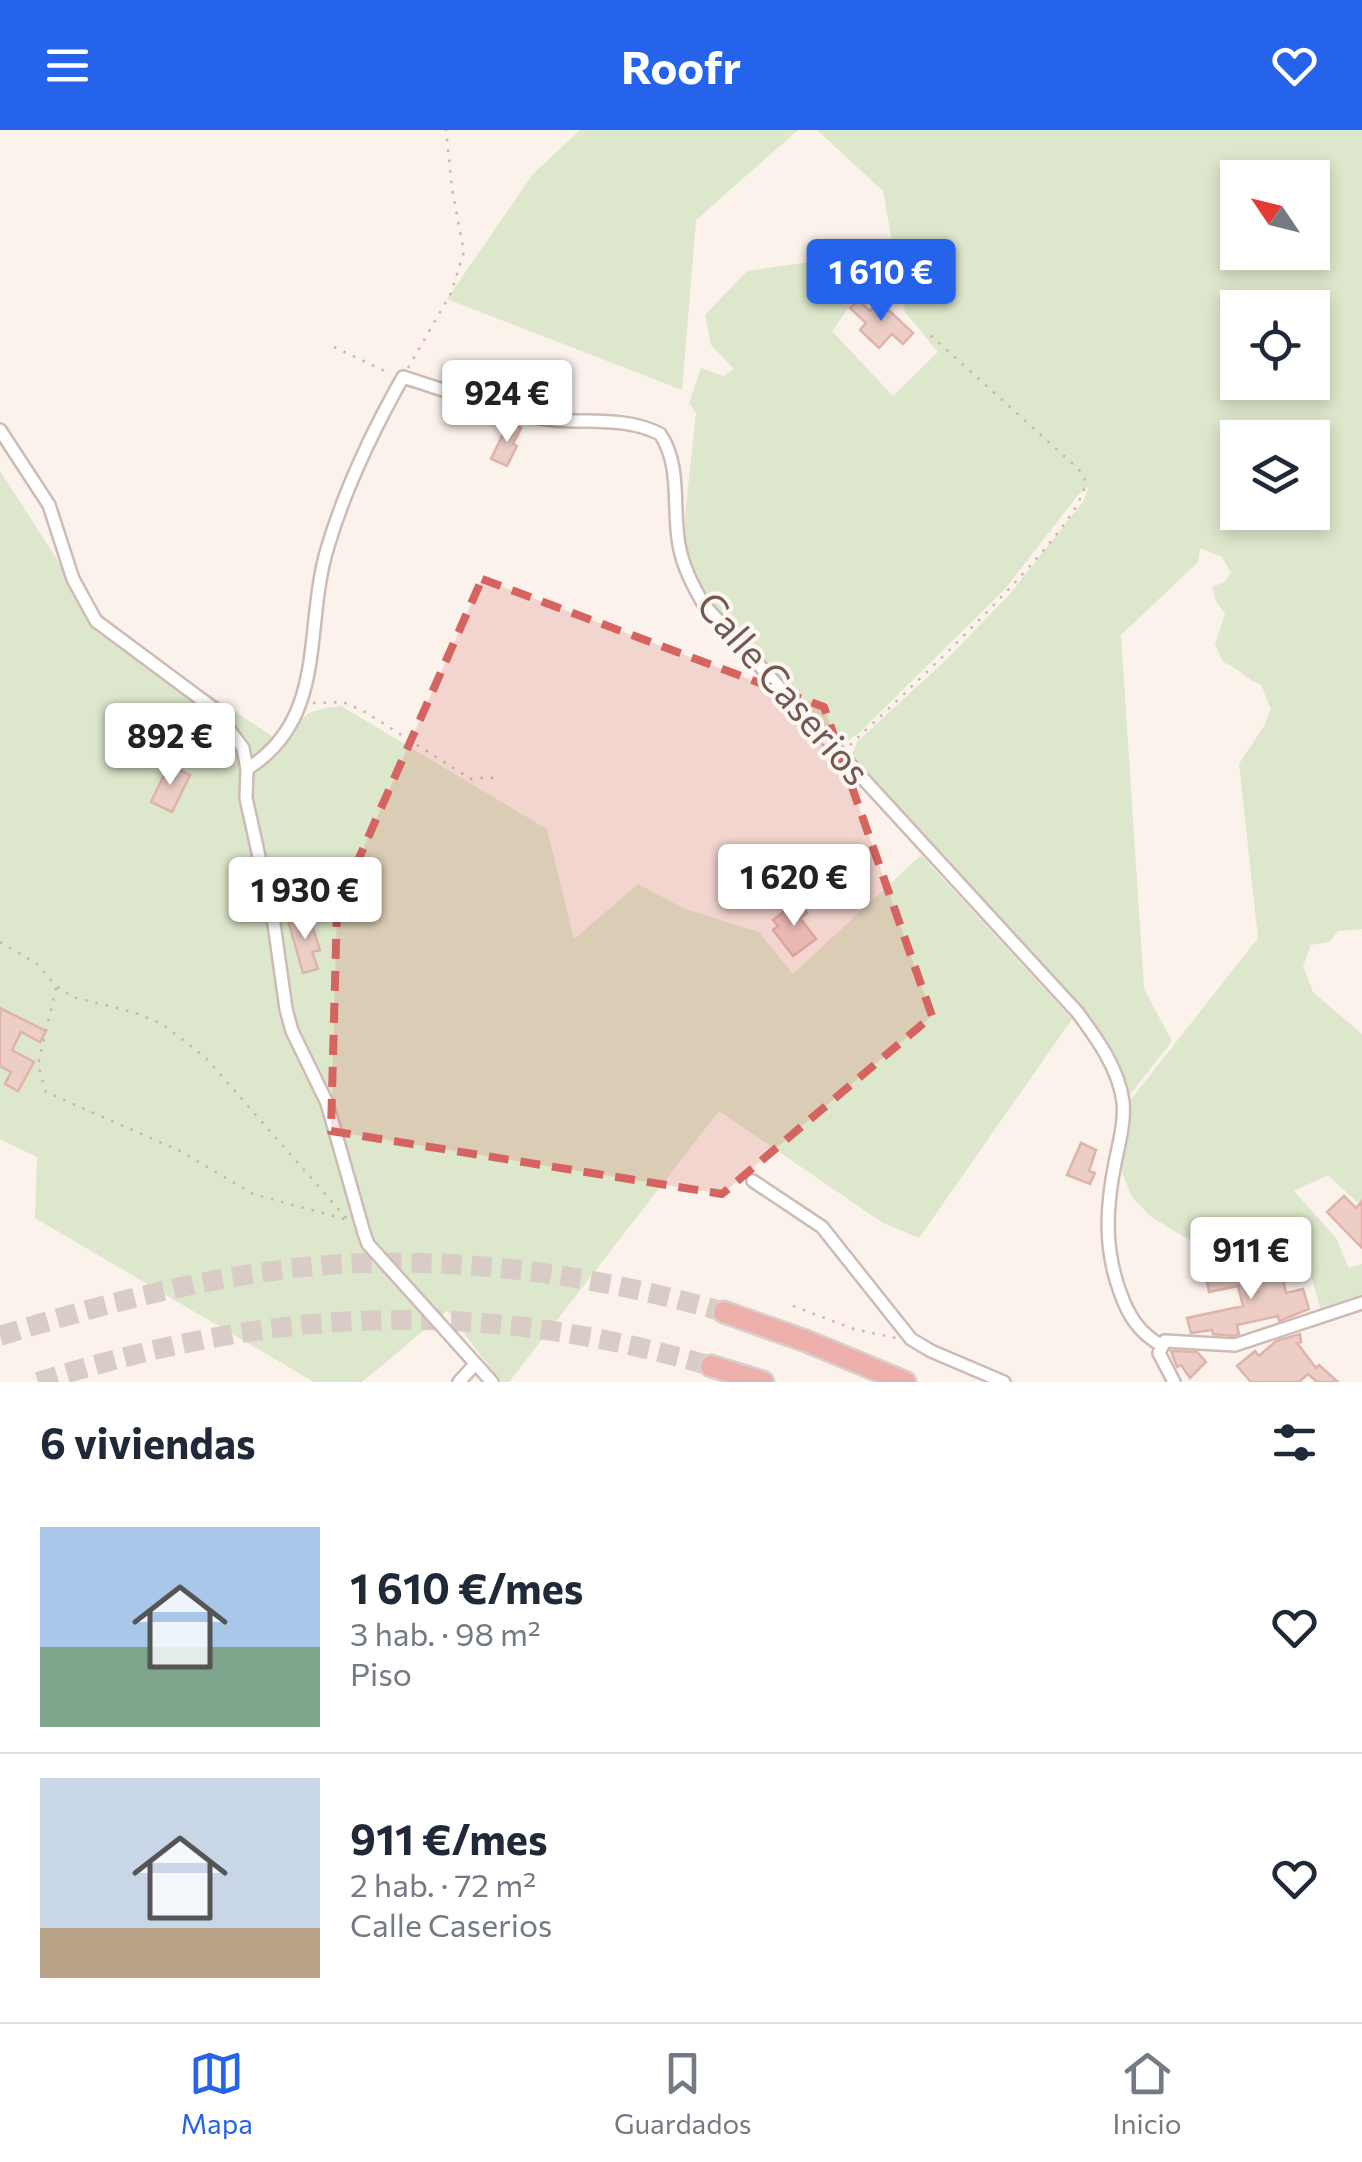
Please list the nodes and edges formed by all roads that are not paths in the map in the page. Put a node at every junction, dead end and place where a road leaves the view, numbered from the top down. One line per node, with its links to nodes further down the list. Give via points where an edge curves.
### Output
1 (0, 430): 2 (street, via 49,504 72,579 96,620 213,708 242,748)
2 (248, 769): 6 (street, Calle Caserios, via 272,754 298,713 329,542 371,433 403,377 531,417 624,421 660,434 672,460 678,544 704,605 1098,1041 1124,1107 1107,1245 1128,1312); 7 (street, via 246,798 286,1009 327,1103 354,1222)
3 (753, 1181): 13 (street, via 828,1233 911,1340)
4 (1362, 1302): 6 (street, via 1235,1344)
5 (724, 1312): 12 (highway)
6 (1161, 1345): 14 (street, Calle Caserios)
7 (474, 1364): 9 (street); 10 (street)
8 (711, 1366): 11 (highway)
9 (459, 1382)
10 (492, 1382)
11 (763, 1382)
12 (905, 1382)
13 (1004, 1382)
14 (1174, 1382)

